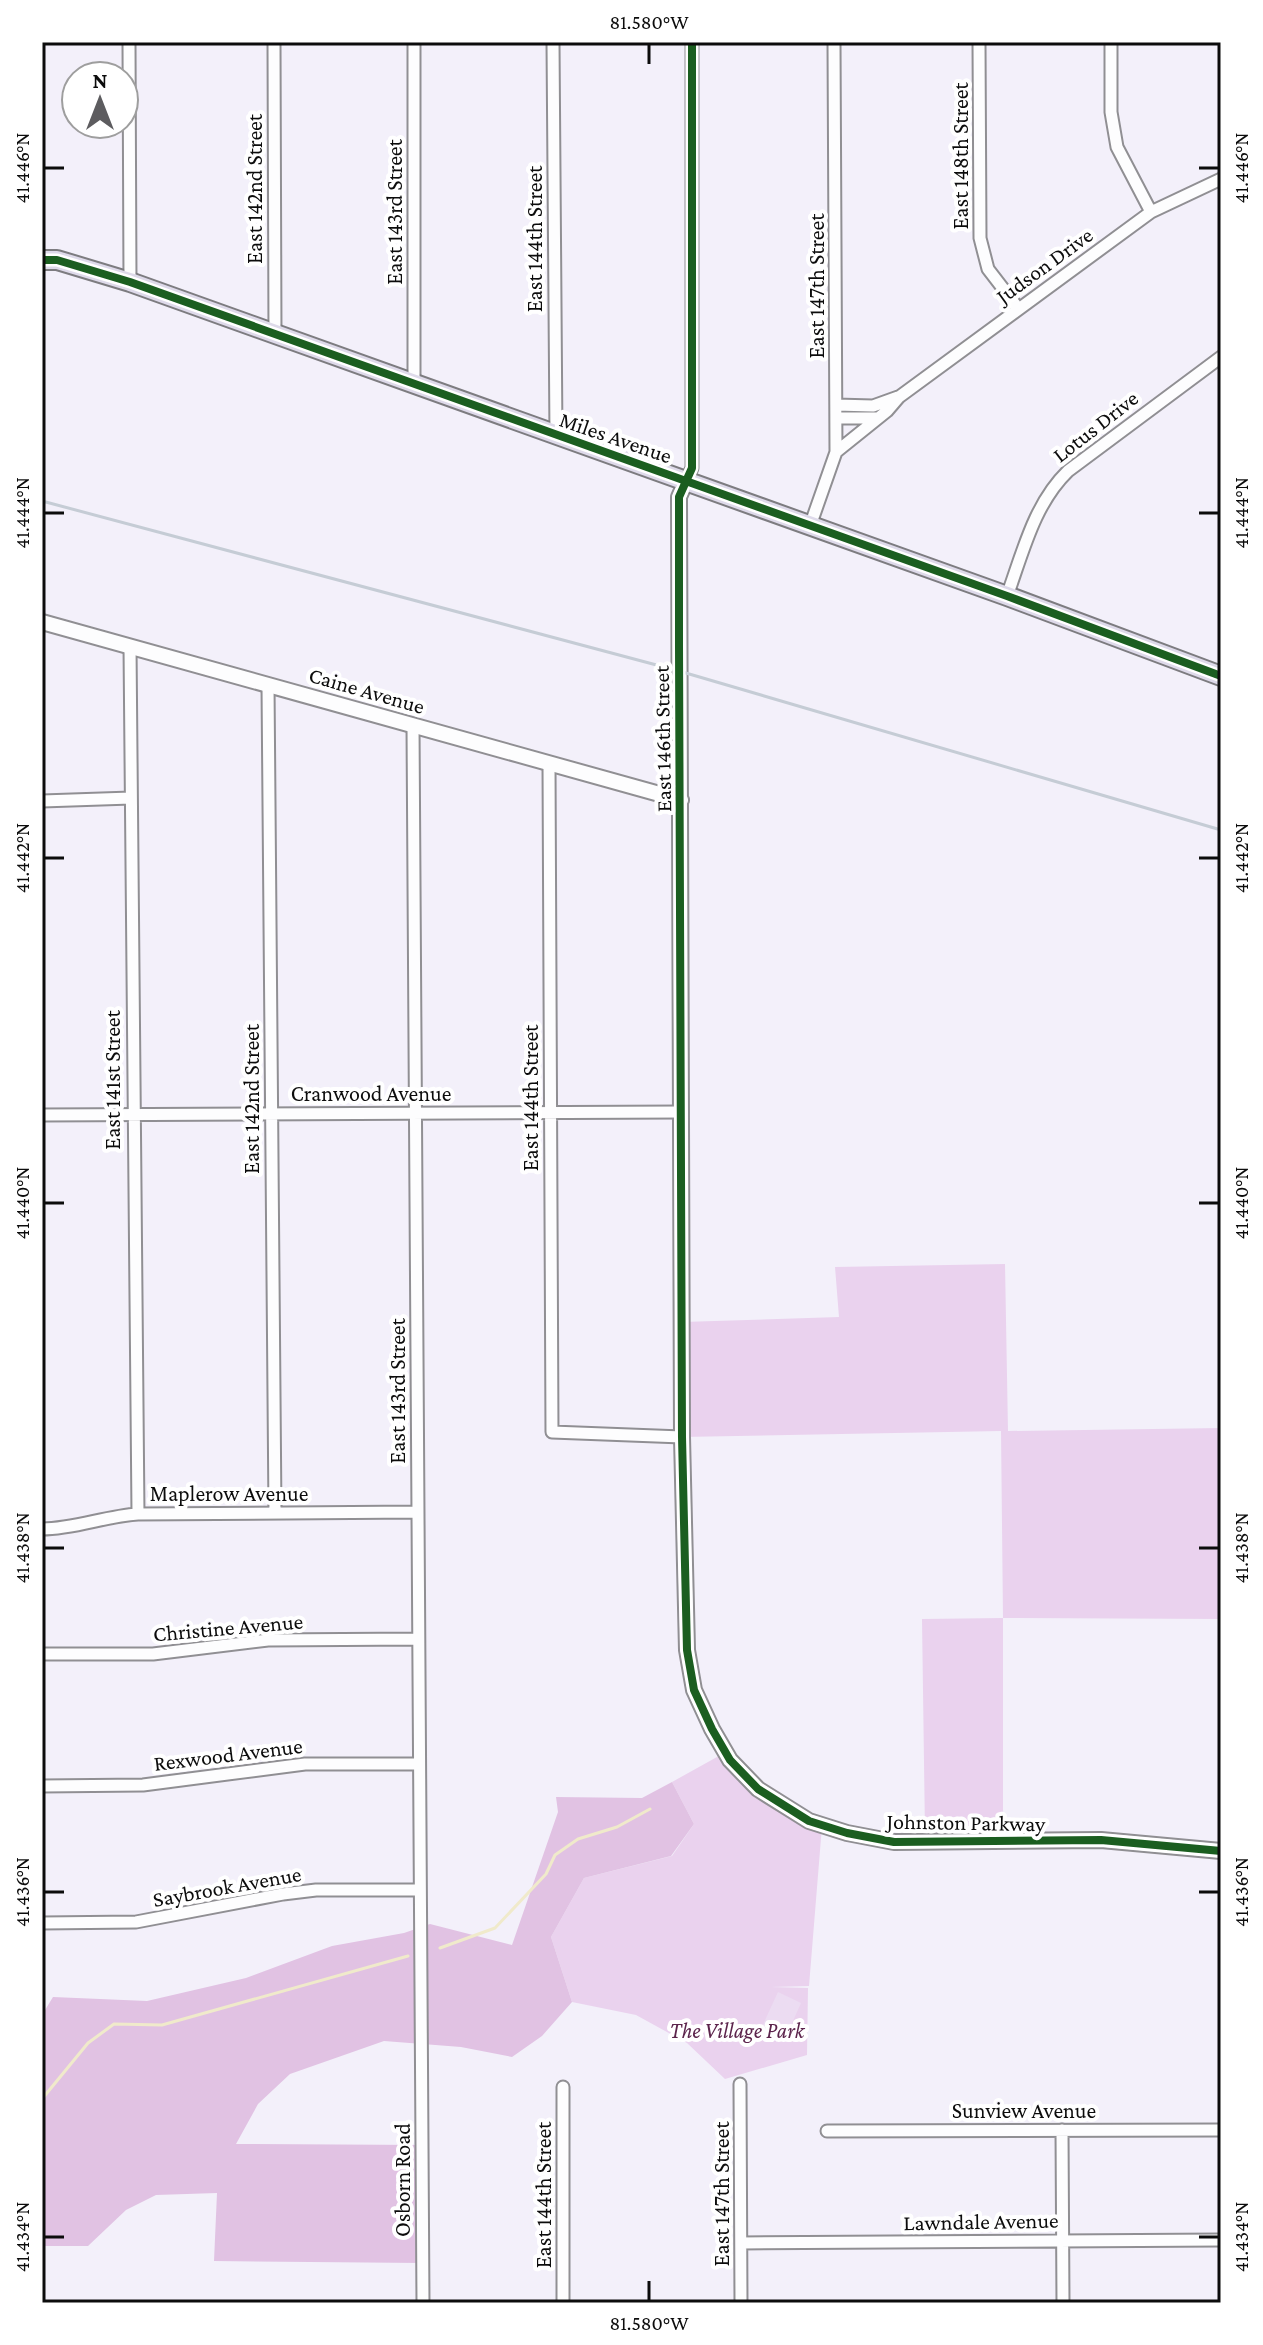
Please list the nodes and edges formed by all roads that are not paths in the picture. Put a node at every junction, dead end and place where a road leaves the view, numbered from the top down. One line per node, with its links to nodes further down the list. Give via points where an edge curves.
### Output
1 (129, 42): 12 (street)
2 (274, 42): 14 (street, East 142nd Street)
3 (414, 42): 16 (street, East 143rd Street)
4 (553, 42): 20 (street, East 144th Street)
5 (692, 42): 22 (street, East 146th Street, via 692,468)
6 (834, 42): 18 (street, East 147th Street)
7 (979, 42): 13 (street, East 148th Street, via 980,238 988,269)
8 (1111, 42): 10 (street, via 1117,147)
9 (1221, 179): 10 (street, Judson Drive)
10 (1151, 212): 13 (street, Judson Drive)
11 (42, 260): 12 (main road, Miles Avenue)
12 (130, 282): 14 (main road, Miles Avenue)
13 (1018, 308): 17 (street, Judson Drive)
14 (275, 335): 16 (main road, Miles Avenue)
15 (1221, 357): 24 (street, Lotus Drive, via 1051,487)
16 (414, 382): 20 (main road, Miles Avenue)
17 (899, 397): 18 (street, Judson Drive); 19 (street, Judson Drive)
18 (836, 411): 19 (street); 21 (street, East 147th Street)
19 (877, 418): 21 (street, Judson Drive)
20 (556, 436): 22 (main road, Miles Avenue)
21 (836, 452): 23 (street, East 147th Street)
22 (686, 481): 23 (main road, Miles Avenue); 32 (street, East 146th Street, via 679,497)
23 (810, 526): 24 (main road, Miles Avenue)
24 (1007, 596): 27 (main road, Miles Avenue)
25 (42, 622): 26 (street, Caine Avenue)
26 (130, 646): 28 (street, Caine Avenue); 31 (street, East 141st Street)
27 (1221, 676)
28 (268, 685): 29 (street, Caine Avenue); 35 (street, East 142nd Street)
29 (413, 725): 30 (street, Caine Avenue); 36 (street, East 143rd Street)
30 (549, 764): 32 (street, Caine Avenue); 37 (street, East 144th Street)
31 (131, 798): 33 (street); 39 (street, East 141st Street)
32 (681, 800): 34 (street, East 146th Street)
33 (42, 801)
34 (682, 1112): 37 (street, Cranwood Avenue); 40 (street, East 146th Street)
35 (271, 1113): 36 (street, Cranwood Avenue); 39 (street, Cranwood Avenue); 42 (street, East 142nd Street)
36 (415, 1113): 37 (street, Cranwood Avenue); 41 (street, East 143rd Street)
37 (550, 1113): 40 (street, East 144th Street, via 552,1432)
38 (42, 1115): 39 (street, Cranwood Avenue)
39 (132, 1115): 43 (street, East 141st Street)
40 (682, 1437): 49 (street, Johnston Parkway, via 687,1650 694,1690 730,1760 758,1789 809,1821 894,1842 1101,1840)
41 (417, 1512): 42 (street, Maplerow Avenue); 45 (street, East 143rd Street)
42 (275, 1513): 43 (street, Maplerow Avenue)
43 (138, 1514): 44 (street, Maplerow Avenue)
44 (42, 1529)
45 (418, 1639): 46 (street, Christine Avenue, via 268,1640 153,1654); 47 (street, East 143rd Street)
46 (42, 1654)
47 (419, 1764): 48 (street, Rexwood Avenue, via 305,1764 143,1785); 50 (street, East 143rd Street)
48 (42, 1786)
49 (1221, 1851)
50 (420, 1890): 51 (street, Saybrook Avenue, via 316,1890 136,1922); 52 (street, East 143rd Street)
51 (42, 1923)
52 (421, 2057): 61 (street, Osborn Road)
53 (740, 2084): 60 (street, East 147th Street)
54 (563, 2087): 62 (street, East 144th Street)
55 (1062, 2130): 56 (street, Sunview Avenue); 57 (street, Sunview Avenue); 58 (street)
56 (1221, 2130)
57 (827, 2131)
58 (1063, 2240): 59 (street, Lawndale Avenue); 60 (street, Lawndale Avenue); 64 (street)
59 (1221, 2240)
60 (742, 2243): 63 (street, East 147th Street)
61 (423, 2303)
62 (563, 2303)
63 (741, 2303)
64 (1063, 2303)

